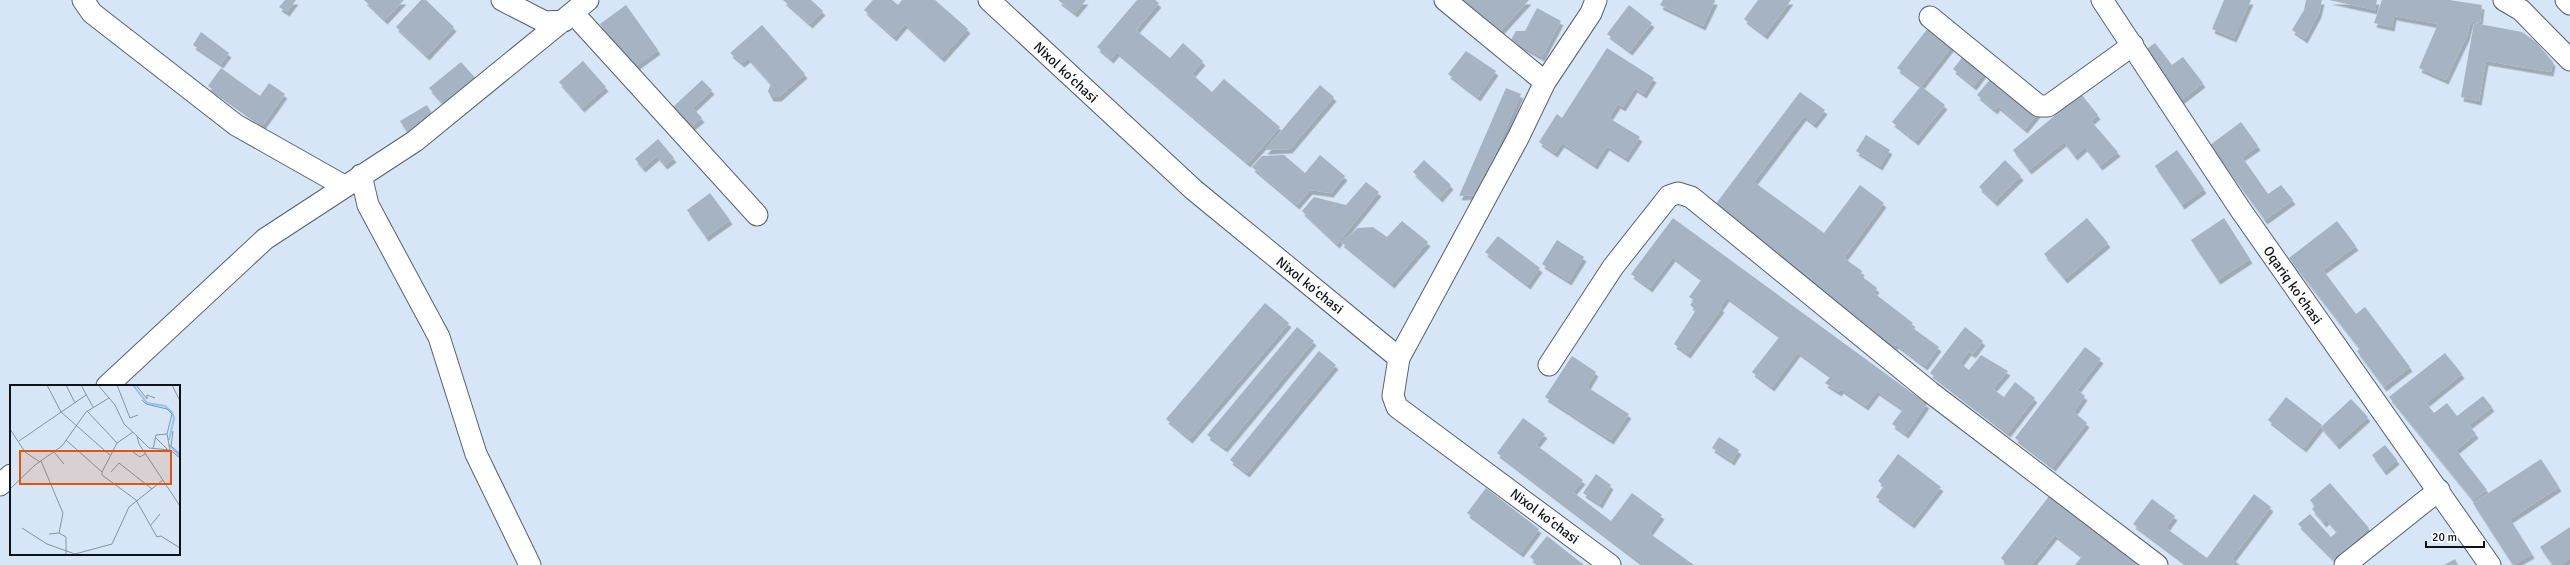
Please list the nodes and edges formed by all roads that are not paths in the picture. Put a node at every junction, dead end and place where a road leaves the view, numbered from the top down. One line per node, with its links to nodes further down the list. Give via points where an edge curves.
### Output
1 (83, 0): 15 (street, via 92,13 236,125)
2 (502, 0): 10 (street, via 545,22)
3 (989, 0): 17 (street, Nixol koʻchasi, via 1194,190)
4 (1445, 0): 14 (street)
5 (1596, 0): 14 (street, via 1592,13)
6 (2102, 0): 12 (street, Oqariq ko'chasi)
7 (2504, 0): 13 (street, via 2521,10)
8 (2566, 0): 9 (street)
9 (2570, 4)
10 (575, 12): 15 (street, via 415,141); 16 (street)
11 (1930, 17): 12 (street, via 2039,106 2048,106)
12 (2134, 44): 22 (street, Oqariq ko'chasi, via 2240,209)
13 (2570, 60)
14 (1545, 82): 17 (street, via 1518,138)
15 (352, 180): 19 (street, via 266,239); 23 (street, via 439,337 476,454)
16 (757, 215)
17 (1398, 358): 24 (street, Nixol koʻchasi, via 1393,396 1397,407)
18 (1549, 365): 25 (street, via 1613,266 1669,196 1678,193 1691,197 1930,392)
19 (108, 385)
20 (10, 476): 21 (street)
21 (0, 486)
22 (2439, 490): 26 (street); 27 (street, Oqariq ko'chasi)
23 (530, 565)
24 (1610, 565)
25 (2157, 565)
26 (2345, 565)
27 (2490, 565)

